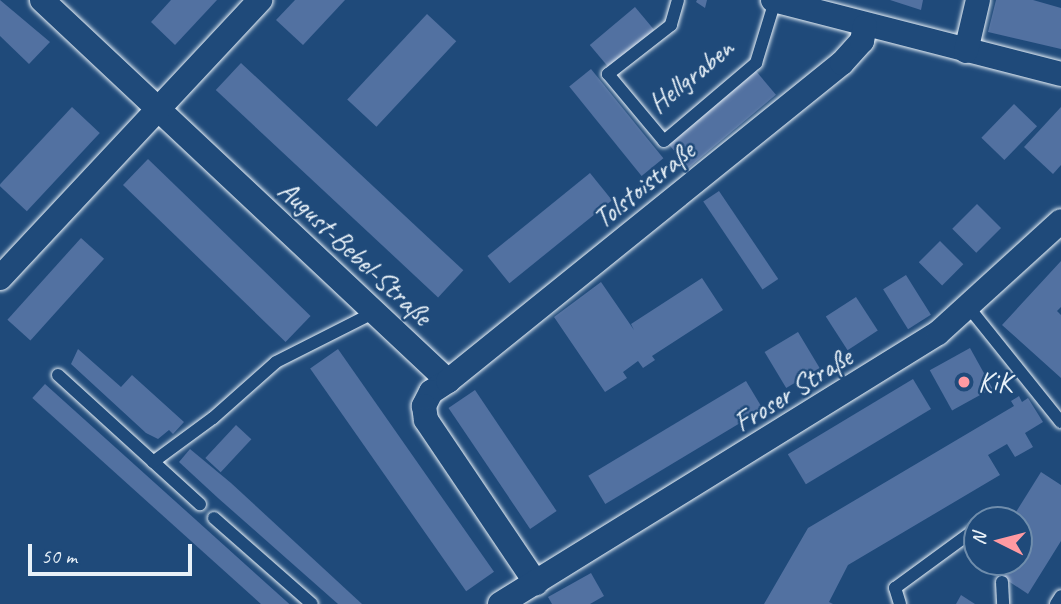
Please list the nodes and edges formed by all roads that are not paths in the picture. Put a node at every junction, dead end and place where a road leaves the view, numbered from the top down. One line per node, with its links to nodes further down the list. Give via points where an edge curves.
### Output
1 (42, 0): 9 (street, August-Bebel-Straße)
2 (260, 0): 9 (street)
3 (678, 0): 5 (lane, Hellgraben, via 671,25 608,74 664,142 756,63)
4 (978, 0): 7 (street)
5 (774, 1): 6 (street, Hellgraben)
6 (865, 26): 7 (street, Hellgraben); 15 (street, Tolstoistraße, via 862,41 842,63)
7 (966, 51): 8 (street, Hellgraben)
8 (1061, 74)
9 (158, 109): 11 (street); 13 (street, August-Bebel-Straße)
10 (1061, 221): 12 (street, Froser Straße)
11 (1, 274)
12 (970, 309): 16 (lane); 22 (street, Froser Straße, via 896,362)
13 (375, 312): 15 (street, August-Bebel-Straße); 17 (lane, via 276,362 213,418)
14 (58, 375): 17 (lane)
15 (448, 381): 22 (street, via 431,392 424,406 426,420)
16 (1061, 422)
17 (153, 462): 18 (lane)
18 (200, 504)
19 (214, 518): 24 (lane)
20 (963, 538): 26 (lane, via 895,588)
21 (1002, 582): 27 (lane)
22 (536, 583): 25 (street, Froser Straße)
23 (1061, 596): 28 (lane)
24 (312, 604)
25 (500, 604)
26 (900, 604)
27 (1003, 604)
28 (1056, 604)

